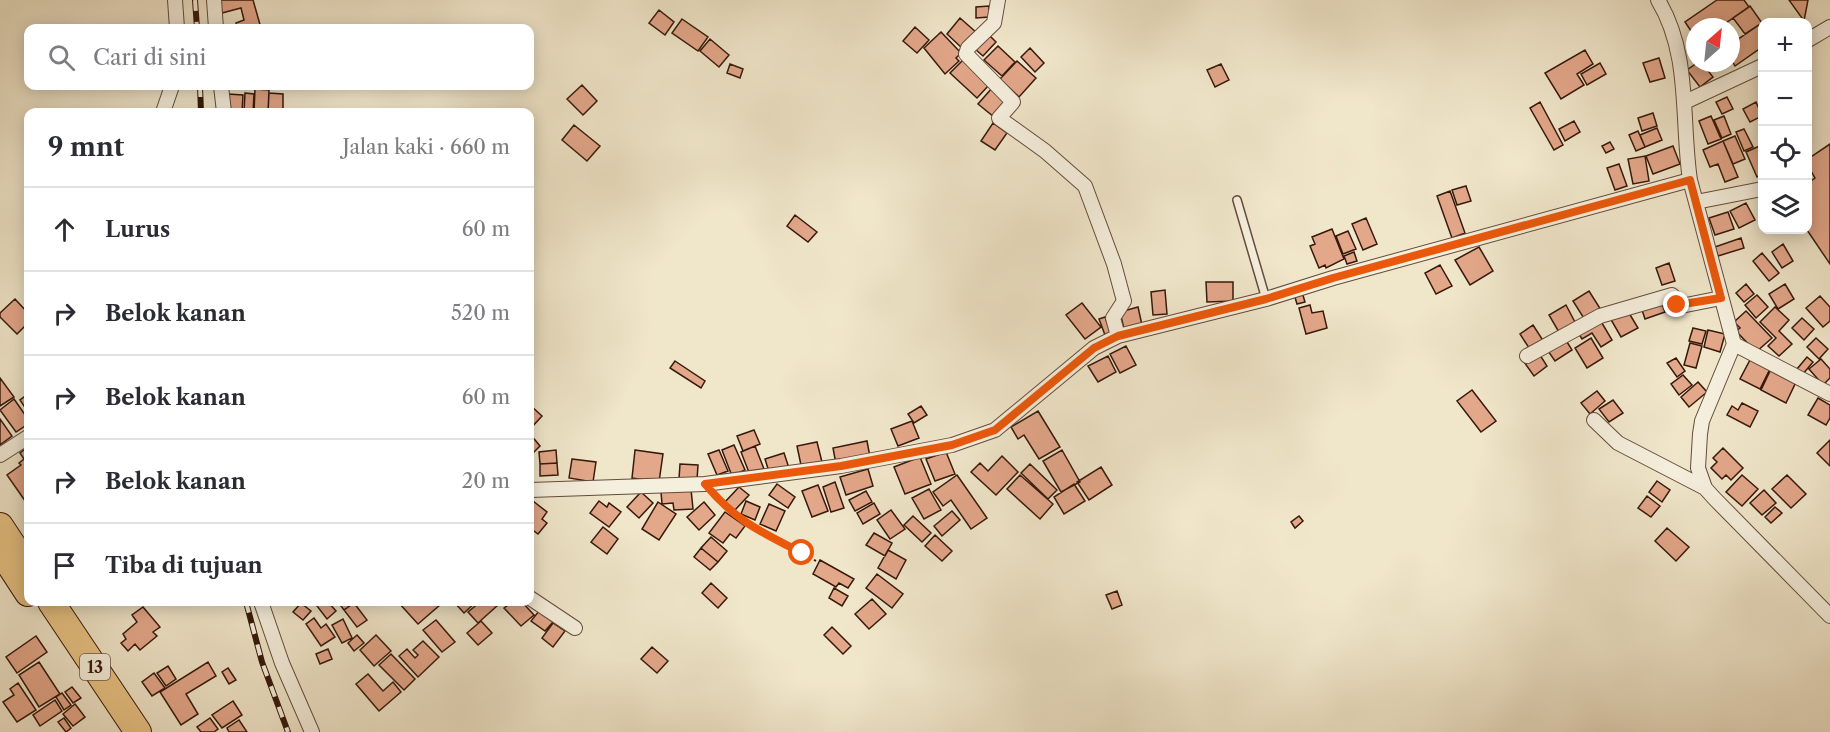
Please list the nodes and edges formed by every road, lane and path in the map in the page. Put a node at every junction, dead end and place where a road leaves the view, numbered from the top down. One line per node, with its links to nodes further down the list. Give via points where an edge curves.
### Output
1 (175, 0): 5 (street)
2 (214, 0): 6 (street)
3 (998, 0): 21 (street, via 994,22 966,54 1013,102 999,118 1085,186 1124,301 1113,318)
4 (1658, 0): 12 (street, via 1682,70)
5 (177, 24)
6 (216, 24)
7 (1830, 27): 8 (street)
8 (1812, 38)
9 (1758, 68): 12 (street)
10 (171, 90): 13 (street)
11 (221, 90): 14 (street)
12 (1684, 102): 15 (street)
13 (164, 108)
14 (224, 108)
15 (1690, 180): 18 (street); 20 (street)
16 (1758, 190): 18 (street)
17 (1237, 201): 20 (lane)
18 (1696, 202): 19 (street)
19 (1721, 298): 22 (street); 23 (street, via 1681,306 1672,295 1622,309 1576,328)
20 (1266, 299): 21 (street)
21 (1118, 336): 28 (street, via 1094,348 995,430 952,445 841,466)
22 (1734, 344): 24 (street); 29 (street, via 1702,421 1698,468)
23 (1527, 356)
24 (1830, 394)
25 (1594, 420): 29 (street, via 1633,452)
26 (24, 440): 27 (street)
27 (0, 455)
28 (705, 484): 30 (street); 33 (path, via 725,509)
29 (1705, 488): 40 (street)
30 (534, 490)
31 (0, 526): 34 (highway)
32 (0, 550): 35 (highway)
33 (816, 561)
34 (24, 562)
35 (24, 587)
36 (534, 601): 41 (street)
37 (37, 606): 42 (highway, 13)
38 (54, 606): 43 (highway, 13)
39 (263, 606): 44 (street)
40 (1830, 616)
41 (575, 628)
42 (120, 732)
43 (138, 732)
44 (312, 732)

